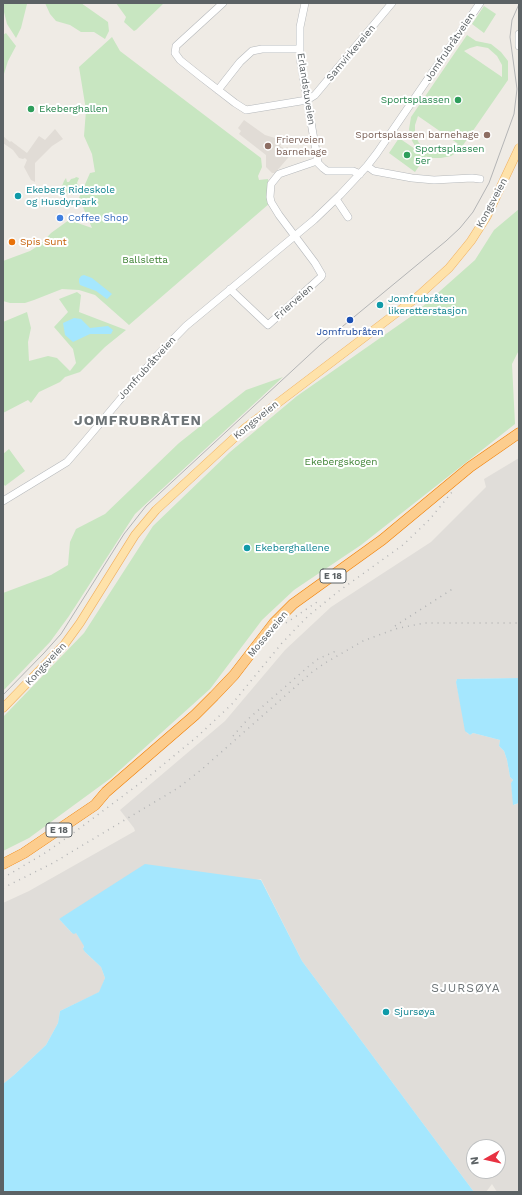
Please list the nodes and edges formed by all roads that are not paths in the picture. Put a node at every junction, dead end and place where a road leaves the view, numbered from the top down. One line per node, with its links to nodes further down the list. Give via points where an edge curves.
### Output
1 (222, 3): 8 (street, via 176,46 174,52 180,60)
2 (305, 3): 7 (street, Erlandstuveien)
3 (392, 3): 9 (street, Samvirkeveien, via 315,95)
4 (480, 3): 12 (street, Jomfrubråtveien)
5 (519, 34): 6 (street)
6 (519, 46)
7 (299, 48): 8 (street, via 252,51); 9 (street, Erlandstuveien)
8 (218, 90): 9 (street, via 246,110)
9 (307, 100): 11 (street, Erlandstuveien)
10 (519, 148): 21 (main road, Kongsveien, via 487,216 471,241 446,271 416,298 241,431 161,504 135,535 67,641)
11 (317, 161): 13 (street, via 319,166 327,171 353,170); 17 (street, via 283,173 271,184 271,202)
12 (367, 166): 13 (street, Jomfrubråtveien); 14 (street, via 374,171 427,180)
13 (360, 174): 15 (street, Jomfrubråtveien)
14 (480, 179)
15 (336, 199): 16 (street); 17 (street, Jomfrubråtveien)
16 (348, 217)
17 (294, 236): 18 (street, Jomfrubråtveien); 18 (street, Frierveien, via 322,275 268,325)
18 (230, 289): 20 (street, Jomfrubråtveien, via 162,349 67,462)
19 (519, 433): 22 (highway, Mosseveien / E 18, via 470,467 382,540 293,604 274,623 234,675 214,696 106,792)
20 (3, 502)
21 (3, 708)
22 (4, 860)

